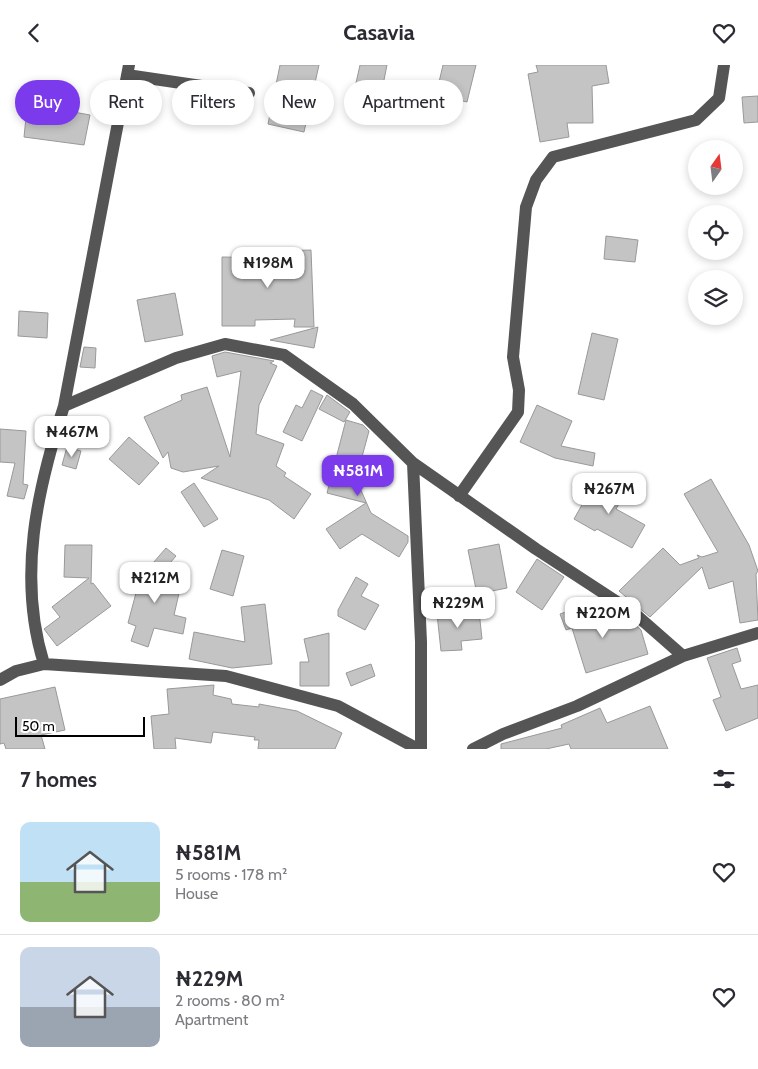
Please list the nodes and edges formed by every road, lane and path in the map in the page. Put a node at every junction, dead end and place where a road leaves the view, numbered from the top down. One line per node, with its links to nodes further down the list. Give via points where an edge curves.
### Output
1 (724, 65): 6 (street, via 719,98 696,120 553,157 536,180 526,207 513,357 519,390 518,412)
2 (128, 70): 3 (street); 4 (street)
3 (181, 80)
4 (64, 406): 5 (street, via 176,358 225,344 284,355 353,404); 9 (street, via 37,505 31,590 36,637)
5 (413, 463): 6 (street); 11 (street, via 421,642)
6 (459, 496): 8 (street, via 634,613)
7 (758, 633): 8 (street)
8 (683, 656): 12 (street)
9 (44, 664): 10 (street, via 16,671); 11 (street, via 226,676 338,705)
10 (0, 680)
11 (420, 749)
12 (474, 749)

